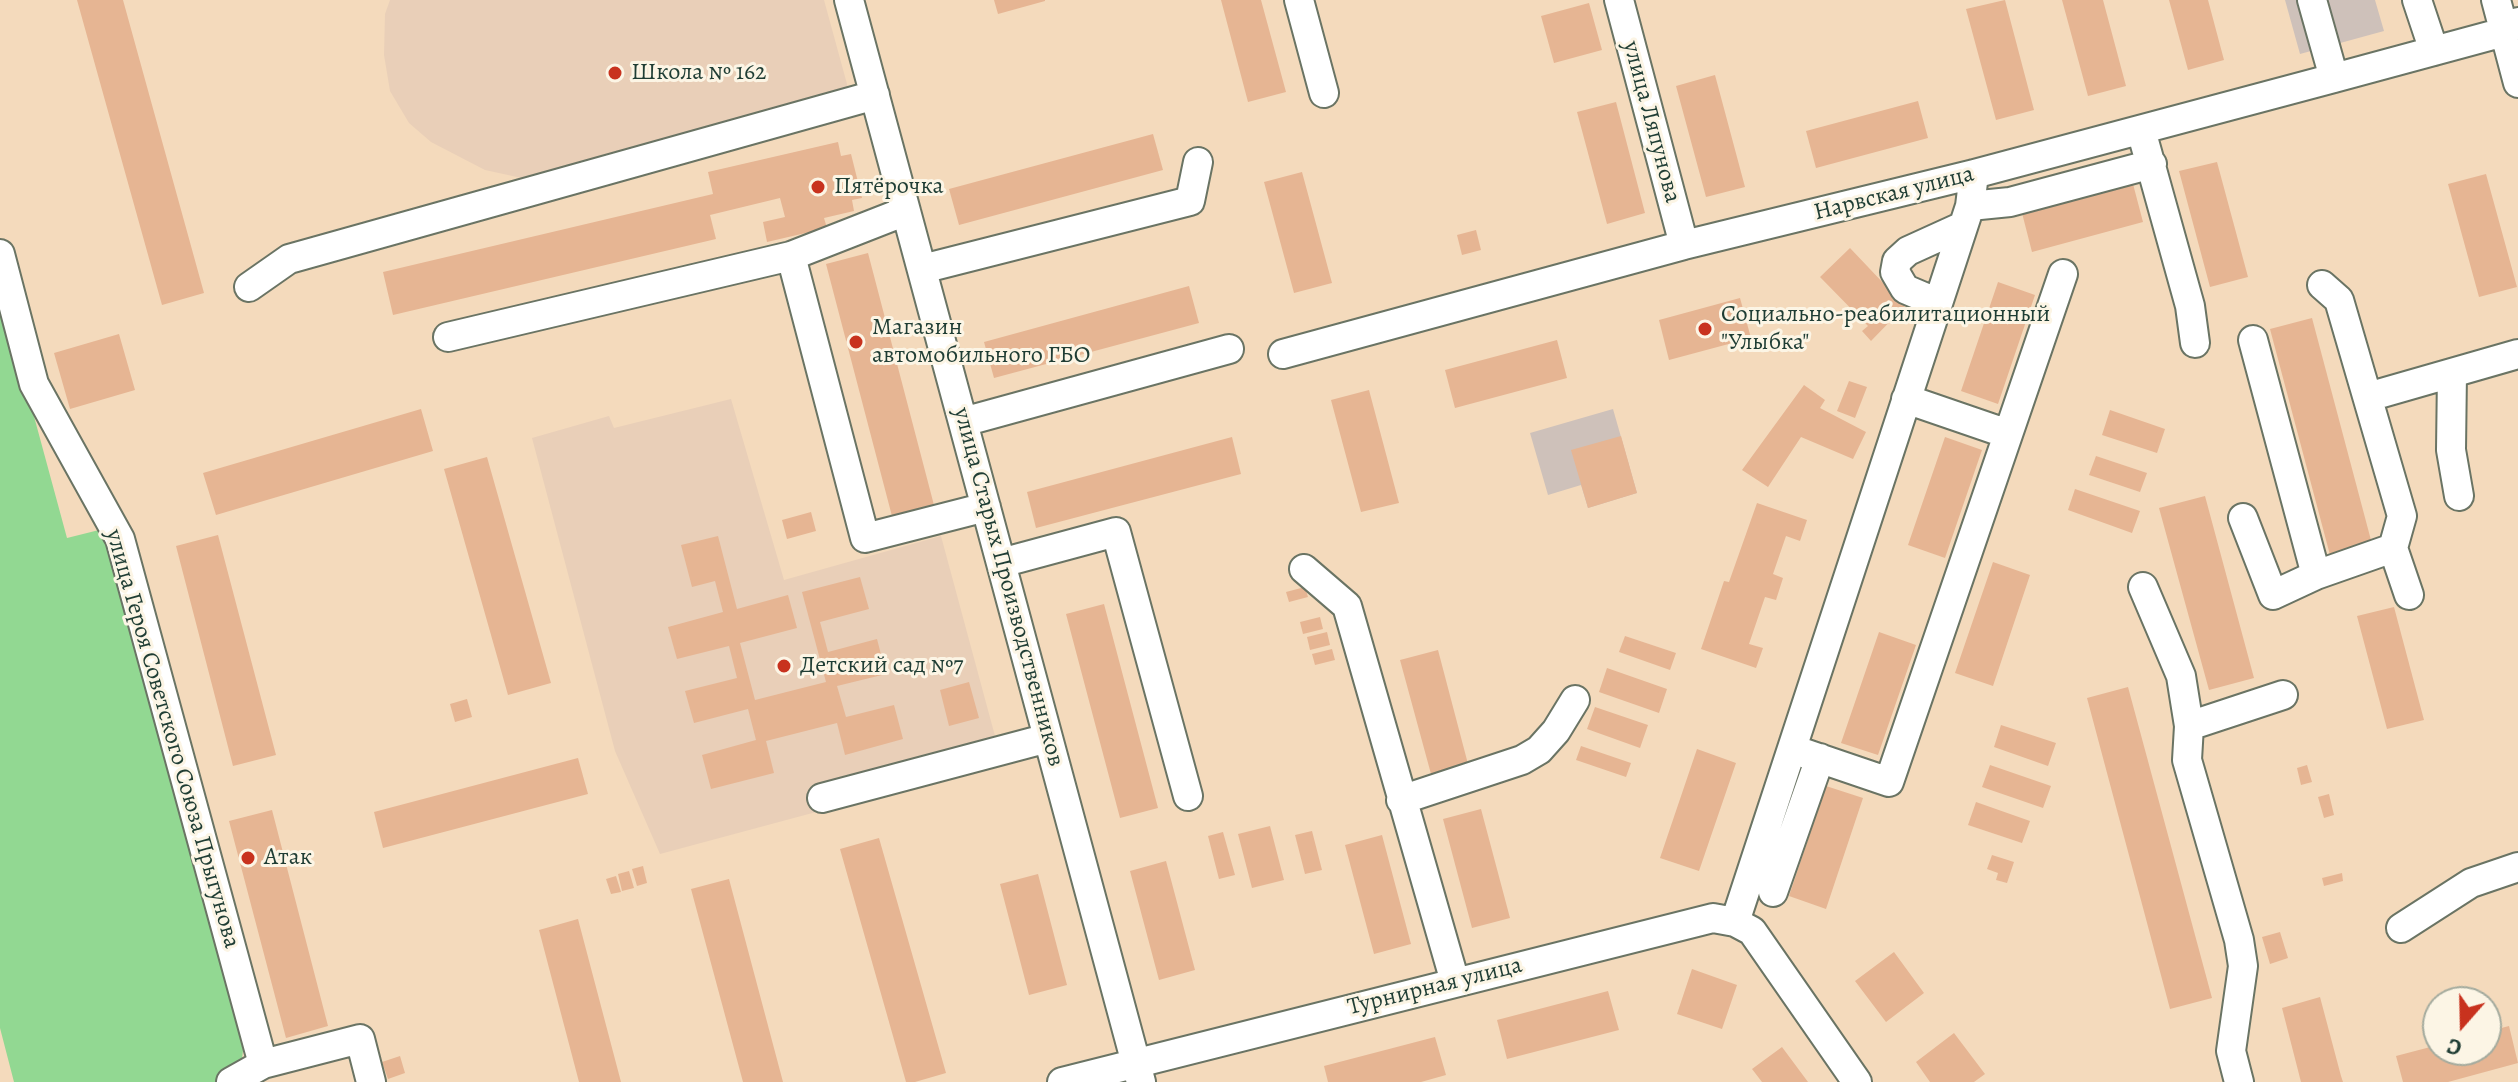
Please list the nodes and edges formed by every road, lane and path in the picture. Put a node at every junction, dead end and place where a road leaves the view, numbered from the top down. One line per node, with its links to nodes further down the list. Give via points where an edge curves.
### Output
1 (849, 0): 12 (street, улица Старых Производственников)
2 (1299, 0): 11 (street)
3 (1619, 0): 19 (street, улица Ляпунова)
4 (2312, 0): 9 (street)
5 (2417, 0): 8 (street)
6 (2496, 0): 7 (street)
7 (2511, 27): 8 (street, Нарвская улица); 10 (street)
8 (2434, 51): 9 (street, Нарвская улица)
9 (2334, 78): 13 (street, Нарвская улица)
10 (2518, 83)
11 (1324, 93)
12 (875, 95): 17 (street, улица Старых Производственников); 25 (street, via 289,259)
13 (2141, 130): 15 (street); 16 (street, Нарвская улица)
14 (1198, 162): 22 (street, via 1190,201)
15 (2152, 164): 18 (street); 29 (street)
16 (1974, 174): 18 (street); 19 (street, Нарвская улица)
17 (906, 211): 21 (street); 22 (street, улица Старых Производственников)
18 (1967, 216): 26 (street); 26 (street, via 1897,261 1895,272 1905,289)
19 (1684, 245): 31 (street, Нарвская улица)
20 (0, 254): 61 (street, улица Героя Советского Союза Прыгунова, via 34,384 120,539)
21 (791, 256): 27 (street); 39 (street, via 865,538)
22 (922, 269): 36 (street, улица Старых Производственников)
23 (2063, 274): 37 (street)
24 (2322, 285): 34 (street, via 2339,300)
25 (249, 287)
26 (1938, 303): 35 (street)
27 (448, 337)
28 (2253, 340): 44 (street)
29 (2195, 343)
30 (1229, 349): 36 (street)
31 (1283, 354)
32 (2518, 354): 33 (street)
33 (2452, 373): 34 (street); 38 (street, via 2451,450)
34 (2368, 397): 41 (street, via 2402,516)
35 (1906, 399): 37 (street); 51 (street)
36 (963, 422): 39 (street, улица Старых Производственников)
37 (2008, 434): 52 (street, via 1889,782)
38 (2459, 496)
39 (986, 507): 42 (street, улица Старых Производственников)
40 (2243, 518): 44 (street, via 2273,595)
41 (2393, 548): 44 (street); 46 (street)
42 (1001, 563): 50 (street, улица Старых Производственников); 53 (street, via 1116,532)
43 (1304, 569): 55 (street, via 1347,606)
44 (2316, 575)
45 (2143, 587): 49 (street, via 2181,676)
46 (2409, 595)
47 (2283, 695): 49 (street)
48 (1575, 700): 55 (street, via 1556,731 1522,760)
49 (2189, 726): 67 (street, via 2187,760 2243,966 2231,1051)
50 (1048, 738): 54 (street); 62 (street, улица Старых Производственников)
51 (1792, 749): 52 (street); 58 (street)
52 (1820, 758): 57 (street)
53 (1188, 796)
54 (822, 798)
55 (1401, 800): 60 (street)
56 (2518, 867): 59 (street, via 2471,883)
57 (1773, 892)
58 (1735, 922): 60 (street, Турнирная улица, via 1713,918); 66 (street, via 1762,944)
59 (2401, 928)
60 (1455, 982): 62 (street, Турнирная улица)
61 (263, 1064): 63 (street); 64 (street, via 360,1039)
62 (1138, 1073): 65 (street, Турнирная улица)
63 (231, 1082)
64 (371, 1082)
65 (1062, 1082)
66 (1857, 1082)
67 (2239, 1082)

